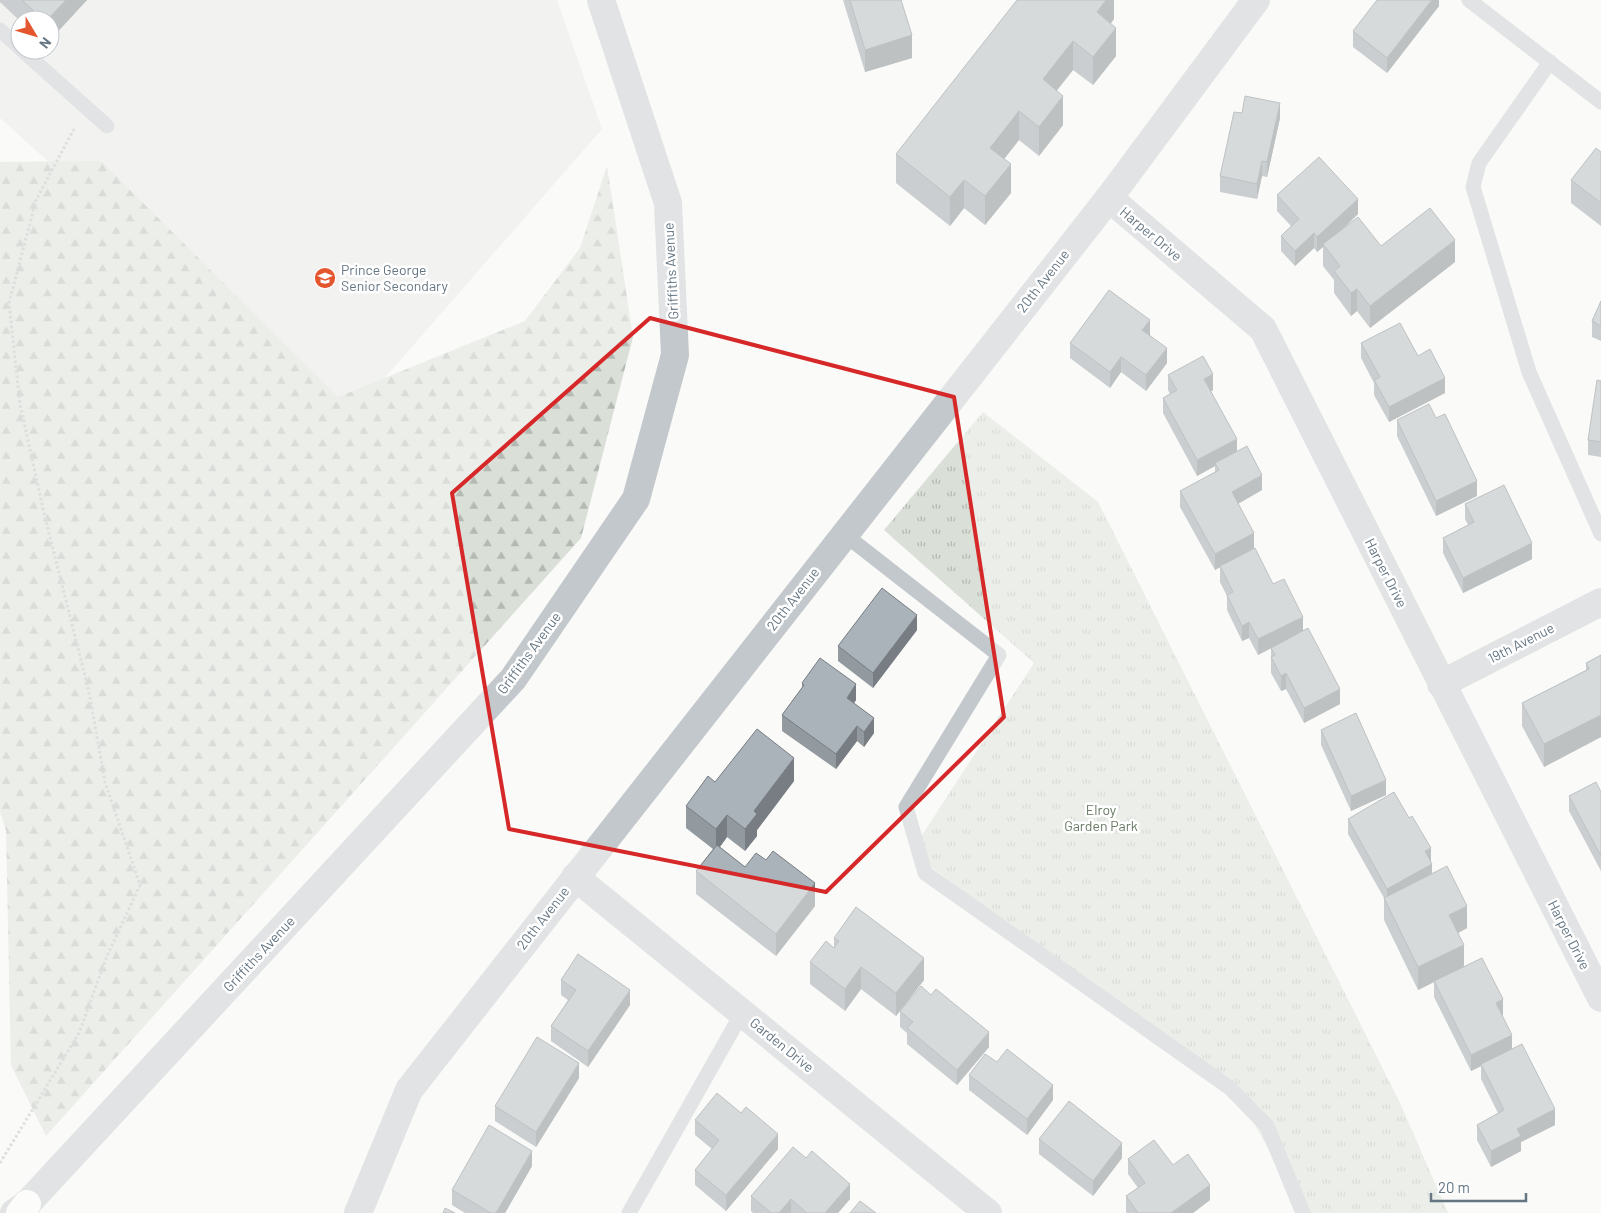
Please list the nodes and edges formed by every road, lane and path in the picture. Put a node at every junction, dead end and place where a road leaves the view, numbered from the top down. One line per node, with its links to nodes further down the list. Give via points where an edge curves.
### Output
1 (601, 0): 20 (street, Griffiths Avenue, via 668,203 674,355 636,498 514,679)
2 (1256, 0): 11 (street, 20th Avenue)
3 (1469, 0): 7 (lane)
4 (0, 30): 5 (lane)
5 (10, 39)
6 (33, 60): 9 (lane)
7 (1550, 62): 8 (lane); 13 (lane, via 1479,163 1473,187 1529,372)
8 (1601, 102)
9 (85, 106): 10 (lane); 19 (path, via 36,200 10,303 20,404 44,513 89,692 105,782 140,885 107,956 78,1033)
10 (107, 126)
11 (1108, 198): 12 (street, 20th Avenue); 15 (street, Harper Drive, via 1263,329)
12 (844, 534): 16 (street, 20th Avenue); 24 (lane, via 1000,655 906,807 925,873 1230,1088 1266,1126)
13 (1601, 534)
14 (1601, 602): 15 (street, 19th Avenue)
15 (1441, 684): 17 (street, Harper Drive)
16 (575, 877): 18 (street, Garden Drive); 21 (street, 20th Avenue, via 409,1090)
17 (1601, 998)
18 (742, 1013): 22 (lane); 23 (street, Garden Drive)
19 (0, 1163)
20 (20, 1210)
21 (358, 1213)
22 (628, 1213)
23 (988, 1213)
24 (1303, 1213)

